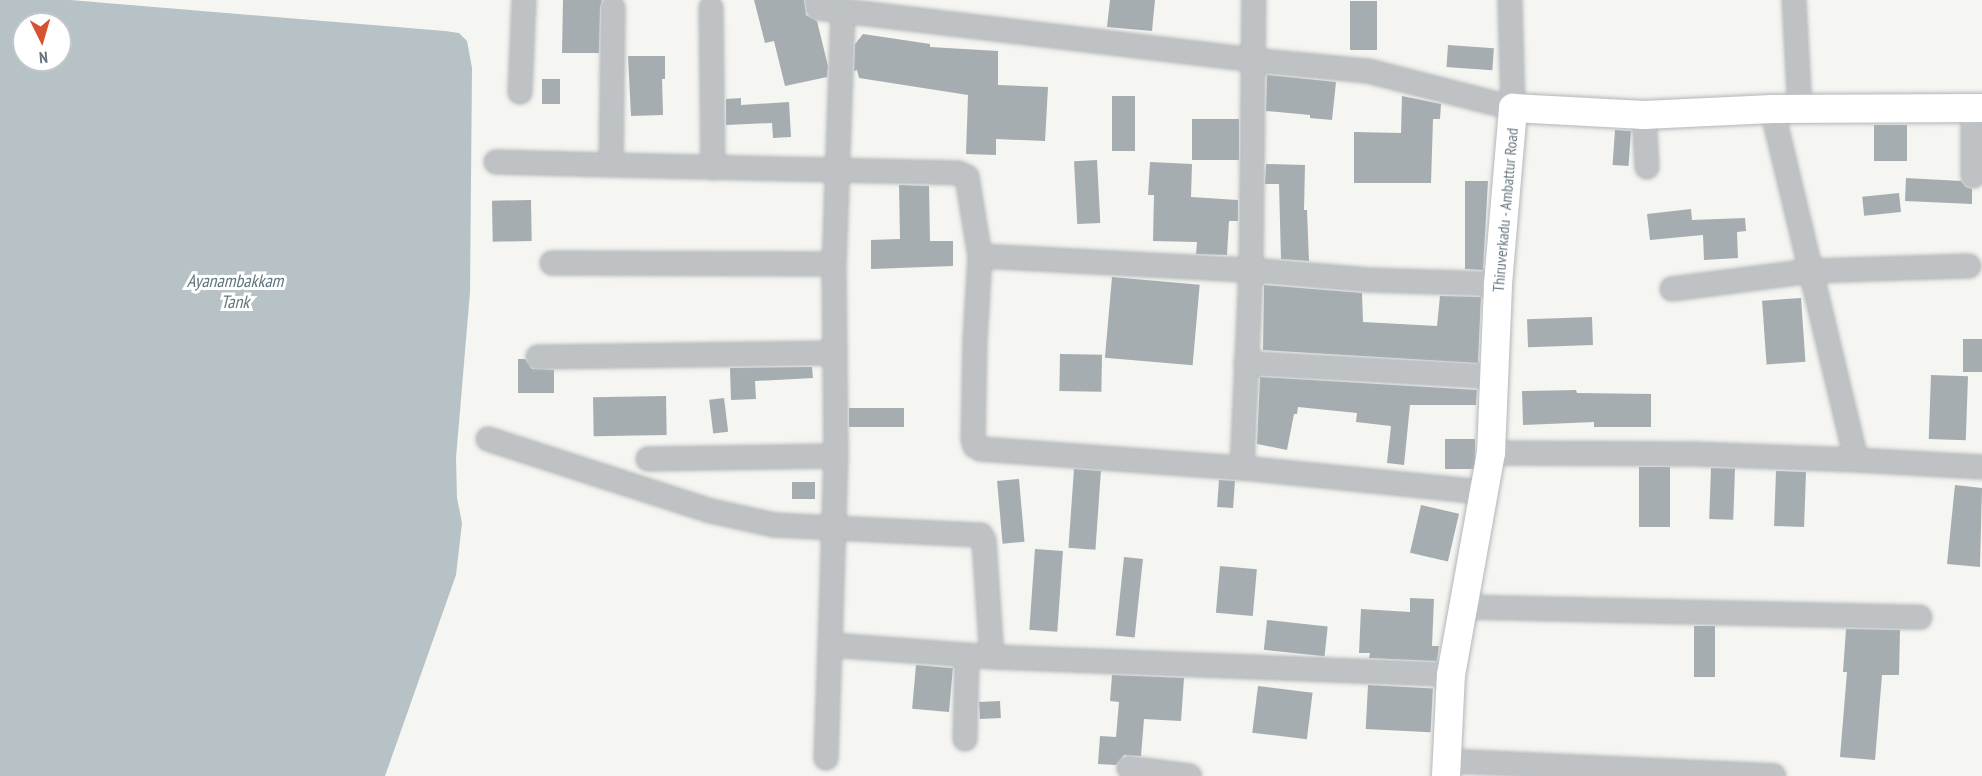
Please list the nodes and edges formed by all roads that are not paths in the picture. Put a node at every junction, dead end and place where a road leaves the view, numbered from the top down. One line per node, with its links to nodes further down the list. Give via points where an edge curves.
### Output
1 (524, 0): 10 (street)
2 (817, 0): 8 (street, via 818,9)
3 (1254, 0): 9 (street)
4 (1510, 0): 11 (street)
5 (1794, 0): 13 (street)
6 (613, 8): 16 (street)
7 (711, 8): 18 (street)
8 (843, 11): 9 (street); 19 (street)
9 (1251, 60): 11 (street, via 1368,71); 25 (street)
10 (520, 92)
11 (1513, 108): 14 (main road, Thiruverkadu - Ambattur Road); 27 (main road, Thiruverkadu - Ambattur Road)
12 (1978, 108): 13 (main road, Thiruverkadu - Ambattur Road); 20 (street)
13 (1786, 110): 14 (main road, Thiruverkadu - Ambattur Road); 26 (street)
14 (1644, 115): 17 (street)
15 (496, 162): 16 (street)
16 (611, 165): 18 (street)
17 (1647, 167)
18 (713, 168): 19 (street)
19 (836, 170): 21 (street, via 964,174 970,181); 23 (street)
20 (1973, 176)
21 (980, 256): 25 (street); 39 (street, via 975,446)
22 (552, 263): 23 (street)
23 (834, 264): 29 (street)
24 (1969, 266): 26 (street)
25 (1251, 270): 27 (street, via 1370,280); 31 (street)
26 (1811, 271): 28 (street); 37 (street)
27 (1498, 284): 32 (main road, Thiruverkadu - Ambattur Road)
28 (1672, 289)
29 (835, 352): 30 (street); 35 (street)
30 (538, 357)
31 (1246, 363): 32 (street); 39 (street)
32 (1495, 376): 34 (main road, Thiruverkadu - Ambattur Road)
33 (488, 439): 41 (street, via 711,511 774,525)
34 (1491, 453): 37 (street); 40 (main road, Thiruverkadu - Ambattur Road)
35 (836, 456): 36 (street); 41 (street)
36 (648, 459)
37 (1856, 460): 38 (street)
38 (1982, 467)
39 (1242, 468): 40 (street)
40 (1484, 492): 42 (main road, Thiruverkadu - Ambattur Road)
41 (833, 529): 44 (street); 46 (street, via 981,535)
42 (1464, 607): 43 (street); 47 (main road, Thiruverkadu - Ambattur Road)
43 (1920, 617)
44 (830, 645): 45 (street); 49 (street)
45 (967, 655): 46 (street); 48 (street)
46 (992, 657): 47 (street)
47 (1451, 675): 51 (main road, Thiruverkadu - Ambattur Road)
48 (965, 739)
49 (826, 758)
50 (1129, 768): 52 (street)
51 (1446, 769): 53 (street)
52 (1189, 776)
53 (1774, 776)

